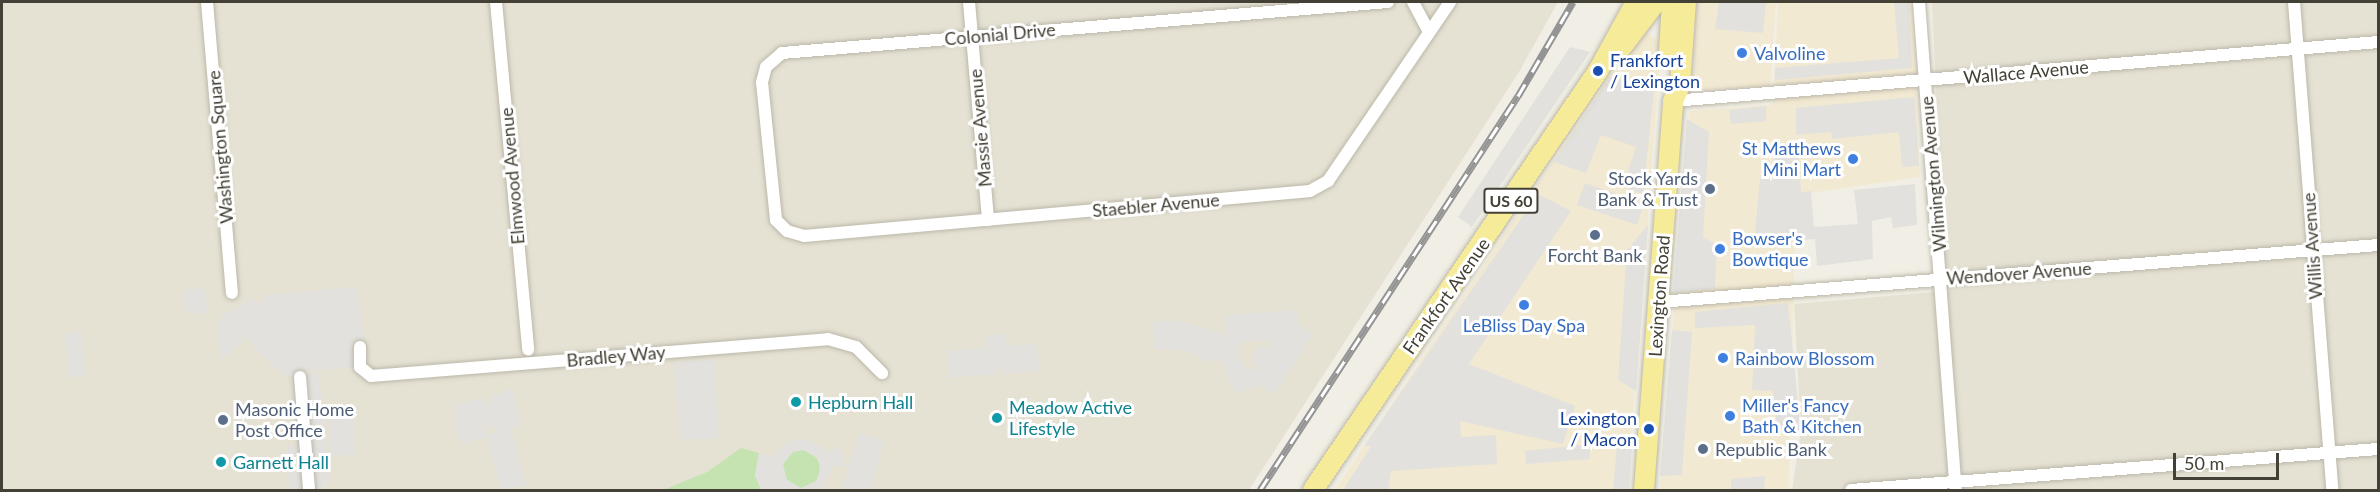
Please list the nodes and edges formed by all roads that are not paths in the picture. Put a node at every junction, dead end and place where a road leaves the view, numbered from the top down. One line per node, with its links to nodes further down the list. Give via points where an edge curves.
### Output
1 (207, 2): 27 (street, Washington Square)
2 (496, 2): 30 (street, Elmwood Avenue)
3 (969, 2): 14 (street, Massie Avenue)
4 (1388, 2): 14 (street, Colonial Drive)
5 (1413, 2): 13 (street)
6 (1450, 2): 13 (street, Staebler Avenue)
7 (1636, 2): 19 (main road, Frankfort Avenue)
8 (1656, 2): 15 (main road, Frankfort Avenue)
9 (1672, 2): 16 (main road, Lexington Road)
10 (1686, 2): 21 (main road, Lexington Road, via 1680,85)
11 (1919, 2): 20 (street, Wilmington Avenue)
12 (2294, 2): 18 (street, Willis Avenue)
13 (1429, 32): 23 (street, Staebler Avenue, via 1322,187 1275,195)
14 (972, 35): 22 (street, Colonial Drive, via 791,51 773,58 762,82); 23 (street, Massie Avenue)
15 (1630, 35): 16 (main road, via 1650,29); 19 (main road, Frankfort Avenue, via 1613,60)
16 (1670, 40): 21 (main road, Lexington Road, via 1667,84)
17 (2379, 42): 18 (street, Wallace Avenue)
18 (2297, 49): 20 (street, Wallace Avenue); 25 (street, Willis Avenue)
19 (1598, 71): 37 (main road, Frankfort Avenue / US 60)
20 (1924, 81): 21 (street, Wallace Avenue); 26 (street, Wilmington Avenue)
21 (1673, 102): 28 (main road, Lexington Road)
22 (774, 215): 23 (street, Staebler Avenue, via 787,231 804,236)
23 (988, 220)
24 (2379, 245): 25 (street, Wendover Avenue)
25 (2312, 250): 26 (street, Wendover Avenue); 34 (street, Willis Avenue)
26 (1941, 280): 28 (street, Wendover Avenue); 35 (street, Wilmington Avenue)
27 (232, 293)
28 (1659, 302): 38 (main road, Lexington Road)
29 (360, 347): 31 (street, Bradley Way, via 360,367 371,375 828,339 856,347)
30 (528, 350)
31 (882, 373)
32 (300, 377): 36 (street)
33 (2379, 449): 34 (street)
34 (2330, 453): 35 (street); 40 (street, Willis Avenue)
35 (1956, 487): 39 (street)
36 (309, 490)
37 (1313, 490)
38 (1644, 490)
39 (1851, 490)
40 (2332, 490)

